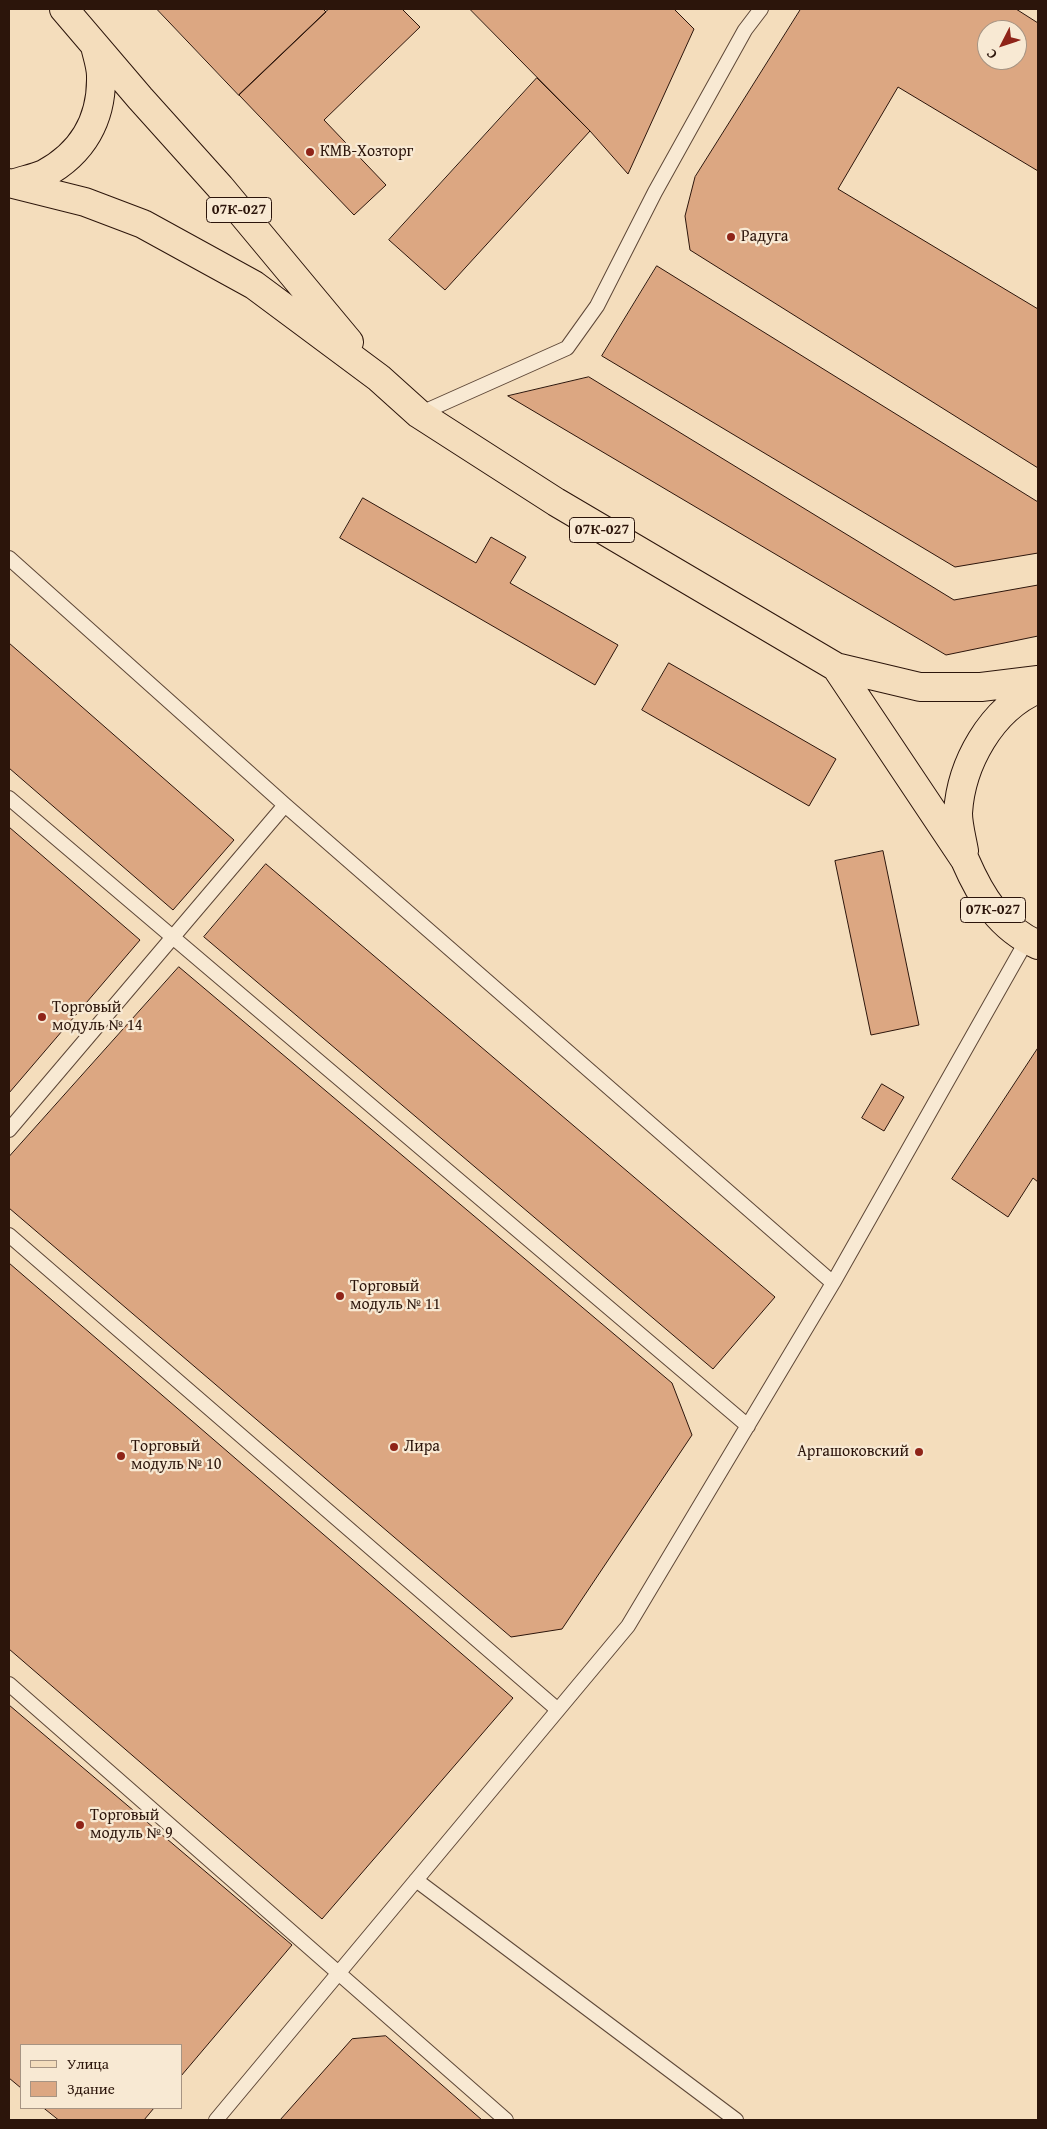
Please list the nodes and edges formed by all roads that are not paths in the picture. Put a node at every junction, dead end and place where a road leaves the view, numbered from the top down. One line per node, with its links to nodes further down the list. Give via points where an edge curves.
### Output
1 (64, 9): 3 (main road, 07К-027)
2 (761, 9): 6 (lane, via 745,30 597,306 567,348)
3 (95, 46): 4 (main road, via 101,75 100,104 91,130 74,152 44,174); 5 (main road, 07К-027, via 220,186)
4 (12, 183): 5 (main road, 07К-027, via 85,202 143,224 254,286)
5 (379, 378): 6 (main road, 07К-027)
6 (419, 414): 8 (main road, 07К-027, via 556,502)
7 (9, 558): 12 (lane)
8 (836, 667): 9 (main road, 07К-027, via 920,687 981,687); 13 (main road, 07К-027)
9 (1038, 680)
10 (1038, 689): 13 (main road, via 1025,695 990,726 967,767 958,814)
11 (9, 798): 14 (lane)
12 (285, 805): 14 (lane); 18 (lane)
13 (965, 860): 15 (main road, 07К-027, via 979,892 1000,919)
14 (172, 938): 16 (lane); 19 (lane)
15 (1033, 943): 18 (lane)
16 (9, 1130)
17 (9, 1235): 21 (lane)
18 (832, 1283): 19 (lane)
19 (748, 1426): 21 (lane, via 628,1626)
20 (9, 1684): 23 (lane)
21 (558, 1710): 22 (lane)
22 (416, 1880): 23 (lane); 26 (lane)
23 (338, 1973): 24 (lane); 25 (lane)
24 (216, 2120)
25 (506, 2120)
26 (736, 2120)

